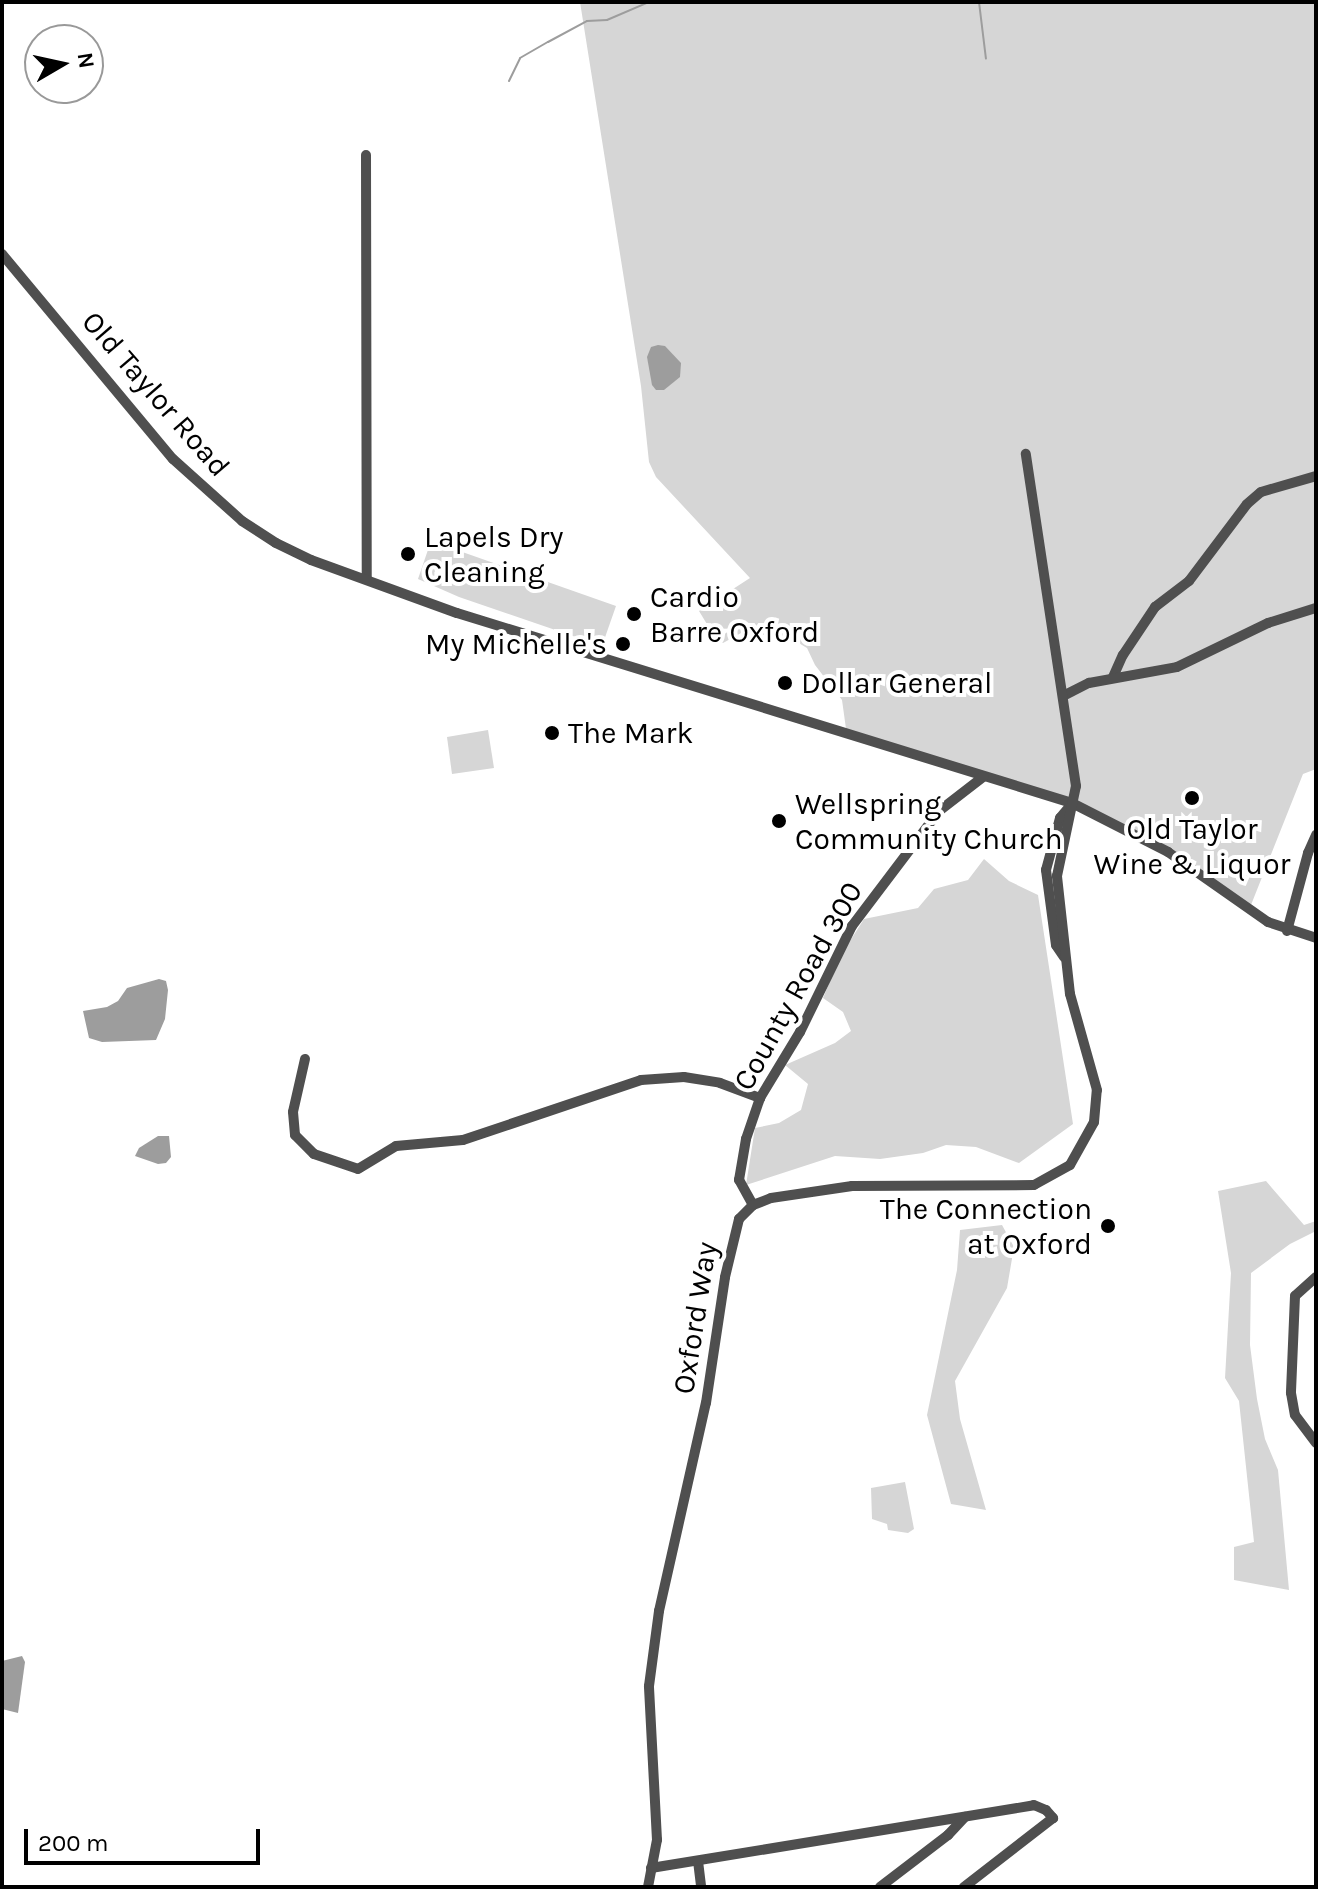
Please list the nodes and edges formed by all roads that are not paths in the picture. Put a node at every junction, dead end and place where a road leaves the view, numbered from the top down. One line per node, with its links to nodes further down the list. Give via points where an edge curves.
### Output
1 (366, 155): 5 (street)
2 (2, 254): 5 (street, Old Taylor Road, via 173,459 213,496 276,543)
3 (1026, 454): 8 (street)
4 (1316, 476): 7 (street, via 1261,492 1247,504 1189,581 1155,607)
5 (367, 579): 9 (street, Old Taylor Road, via 457,613)
6 (1316, 608): 7 (street, via 1268,623 1177,667)
7 (1113, 677): 8 (street)
8 (1063, 696): 10 (street, via 1076,786)
9 (983, 777): 10 (street, Old Taylor Road); 15 (street, County Road 300, via 939,811 852,926 800,1032)
10 (1072, 803): 12 (street, Old Taylor Road, via 1168,852 1239,904); 16 (street, via 1057,865 1064,957 1097,1090 1090,1134 1070,1165 1034,1185 880,1183 783,1195)
11 (1316, 835): 12 (street)
12 (1287, 931): 13 (street, Old Taylor Road)
13 (1316, 938)
14 (305, 1059): 15 (street, via 293,1112 295,1135 314,1154 358,1169 396,1146 473,1137 641,1080 677,1076 720,1083)
15 (760, 1098): 16 (street, County Road 300, via 739,1180)
16 (753, 1205): 21 (street, Oxford Way, via 734,1230 706,1403 659,1611 649,1686 658,1816)
17 (1316, 1277): 18 (street, via 1295,1296 1291,1393 1298,1421)
18 (1316, 1443)
19 (966, 1817): 20 (street); 24 (street); 25 (street, via 1034,1805 1053,1818)
20 (698, 1861): 21 (street); 23 (street)
21 (651, 1868): 22 (street, Oxford Way)
22 (648, 1887)
23 (701, 1887)
24 (880, 1887)
25 (964, 1887)

